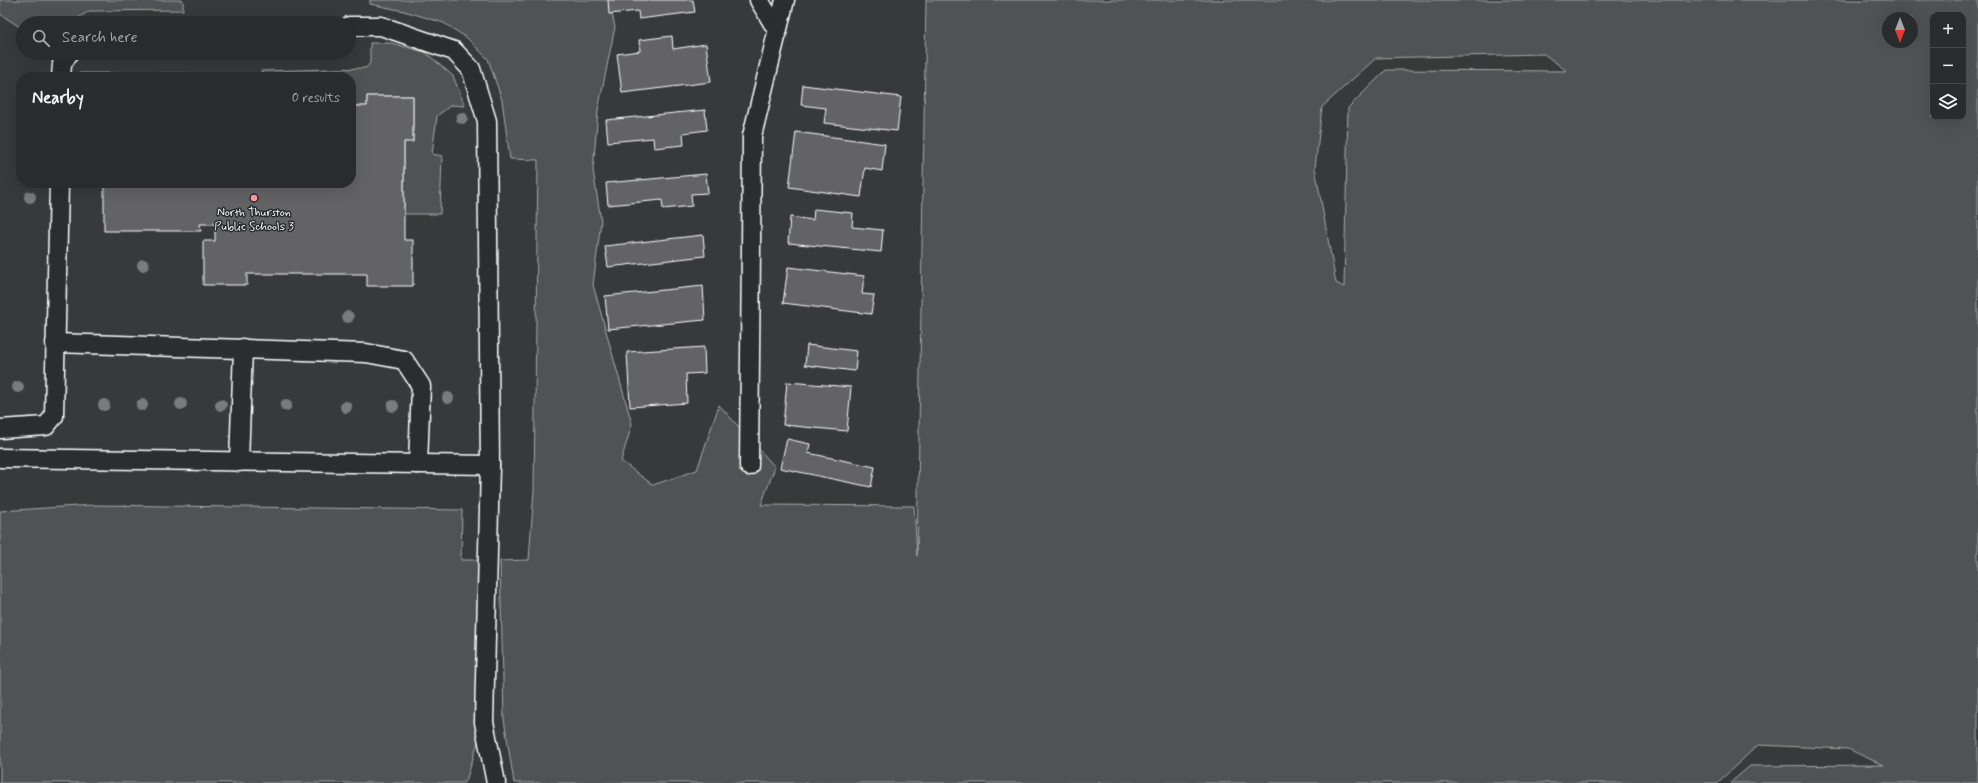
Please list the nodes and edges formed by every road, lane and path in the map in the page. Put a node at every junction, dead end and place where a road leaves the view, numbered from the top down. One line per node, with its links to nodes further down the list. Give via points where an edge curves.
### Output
1 (759, 0): 4 (lane)
2 (785, 0): 4 (lane)
3 (356, 26): 14 (lane, via 381,26 454,51 471,69 487,121)
4 (777, 30): 15 (lane, via 752,136)
5 (65, 60): 6 (lane)
6 (61, 72)
7 (59, 188): 8 (lane)
8 (55, 343): 9 (lane); 10 (lane, via 54,416 46,426)
9 (242, 348): 12 (lane); 13 (lane, via 366,353 404,360 421,386)
10 (0, 429)
11 (0, 458): 12 (lane)
12 (239, 462): 13 (lane)
13 (418, 464): 14 (lane)
14 (490, 465): 16 (lane, via 484,722)
15 (749, 466)
16 (496, 783)

